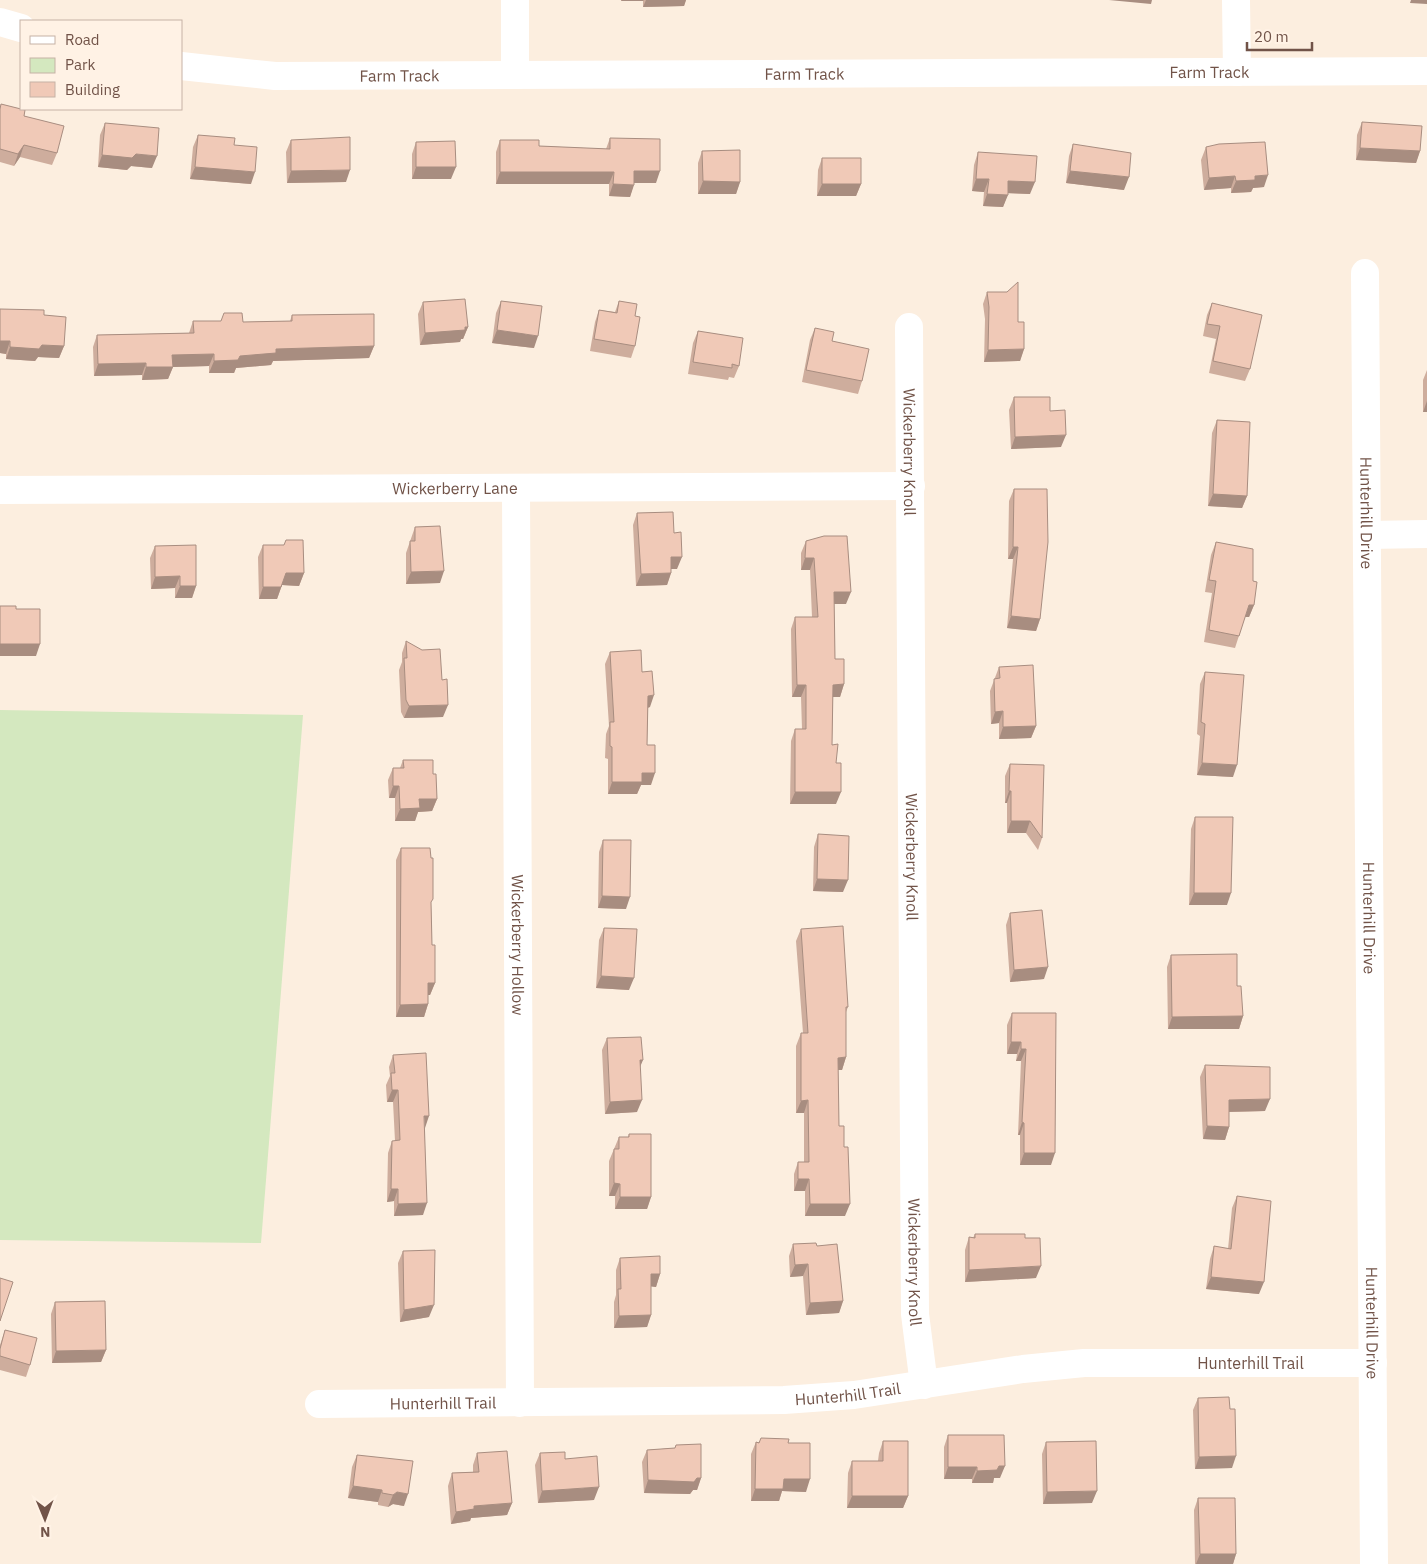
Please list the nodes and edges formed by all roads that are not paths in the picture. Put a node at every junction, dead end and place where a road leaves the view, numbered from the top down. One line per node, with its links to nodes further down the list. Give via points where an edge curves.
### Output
1 (515, 0): 8 (street)
2 (1236, 0): 7 (street)
3 (0, 22): 4 (street)
4 (20, 28)
5 (182, 66): 8 (street, Farm Track, via 275,76)
6 (1427, 71): 7 (street, Farm Track)
7 (1237, 72): 8 (street, Farm Track)
8 (515, 75)
9 (1365, 272): 15 (street, Hunterhill Drive)
10 (909, 327): 11 (street, Wickerberry Knoll)
11 (911, 486): 12 (street, Wickerberry Lane); 17 (street, Wickerberry Knoll, via 915,1314)
12 (516, 489): 13 (street, Wickerberry Lane); 18 (street, Wickerberry Hollow)
13 (0, 490)
14 (1427, 534): 15 (street)
15 (1367, 535): 16 (street, Hunterhill Drive)
16 (1373, 1363): 17 (street, Hunterhill Trail, via 1084,1363 1023,1369); 20 (street, Hunterhill Drive)
17 (924, 1386): 18 (street, Hunterhill Trail, via 784,1400)
18 (520, 1403): 19 (street, Hunterhill Trail)
19 (319, 1404)
20 (1374, 1564)

